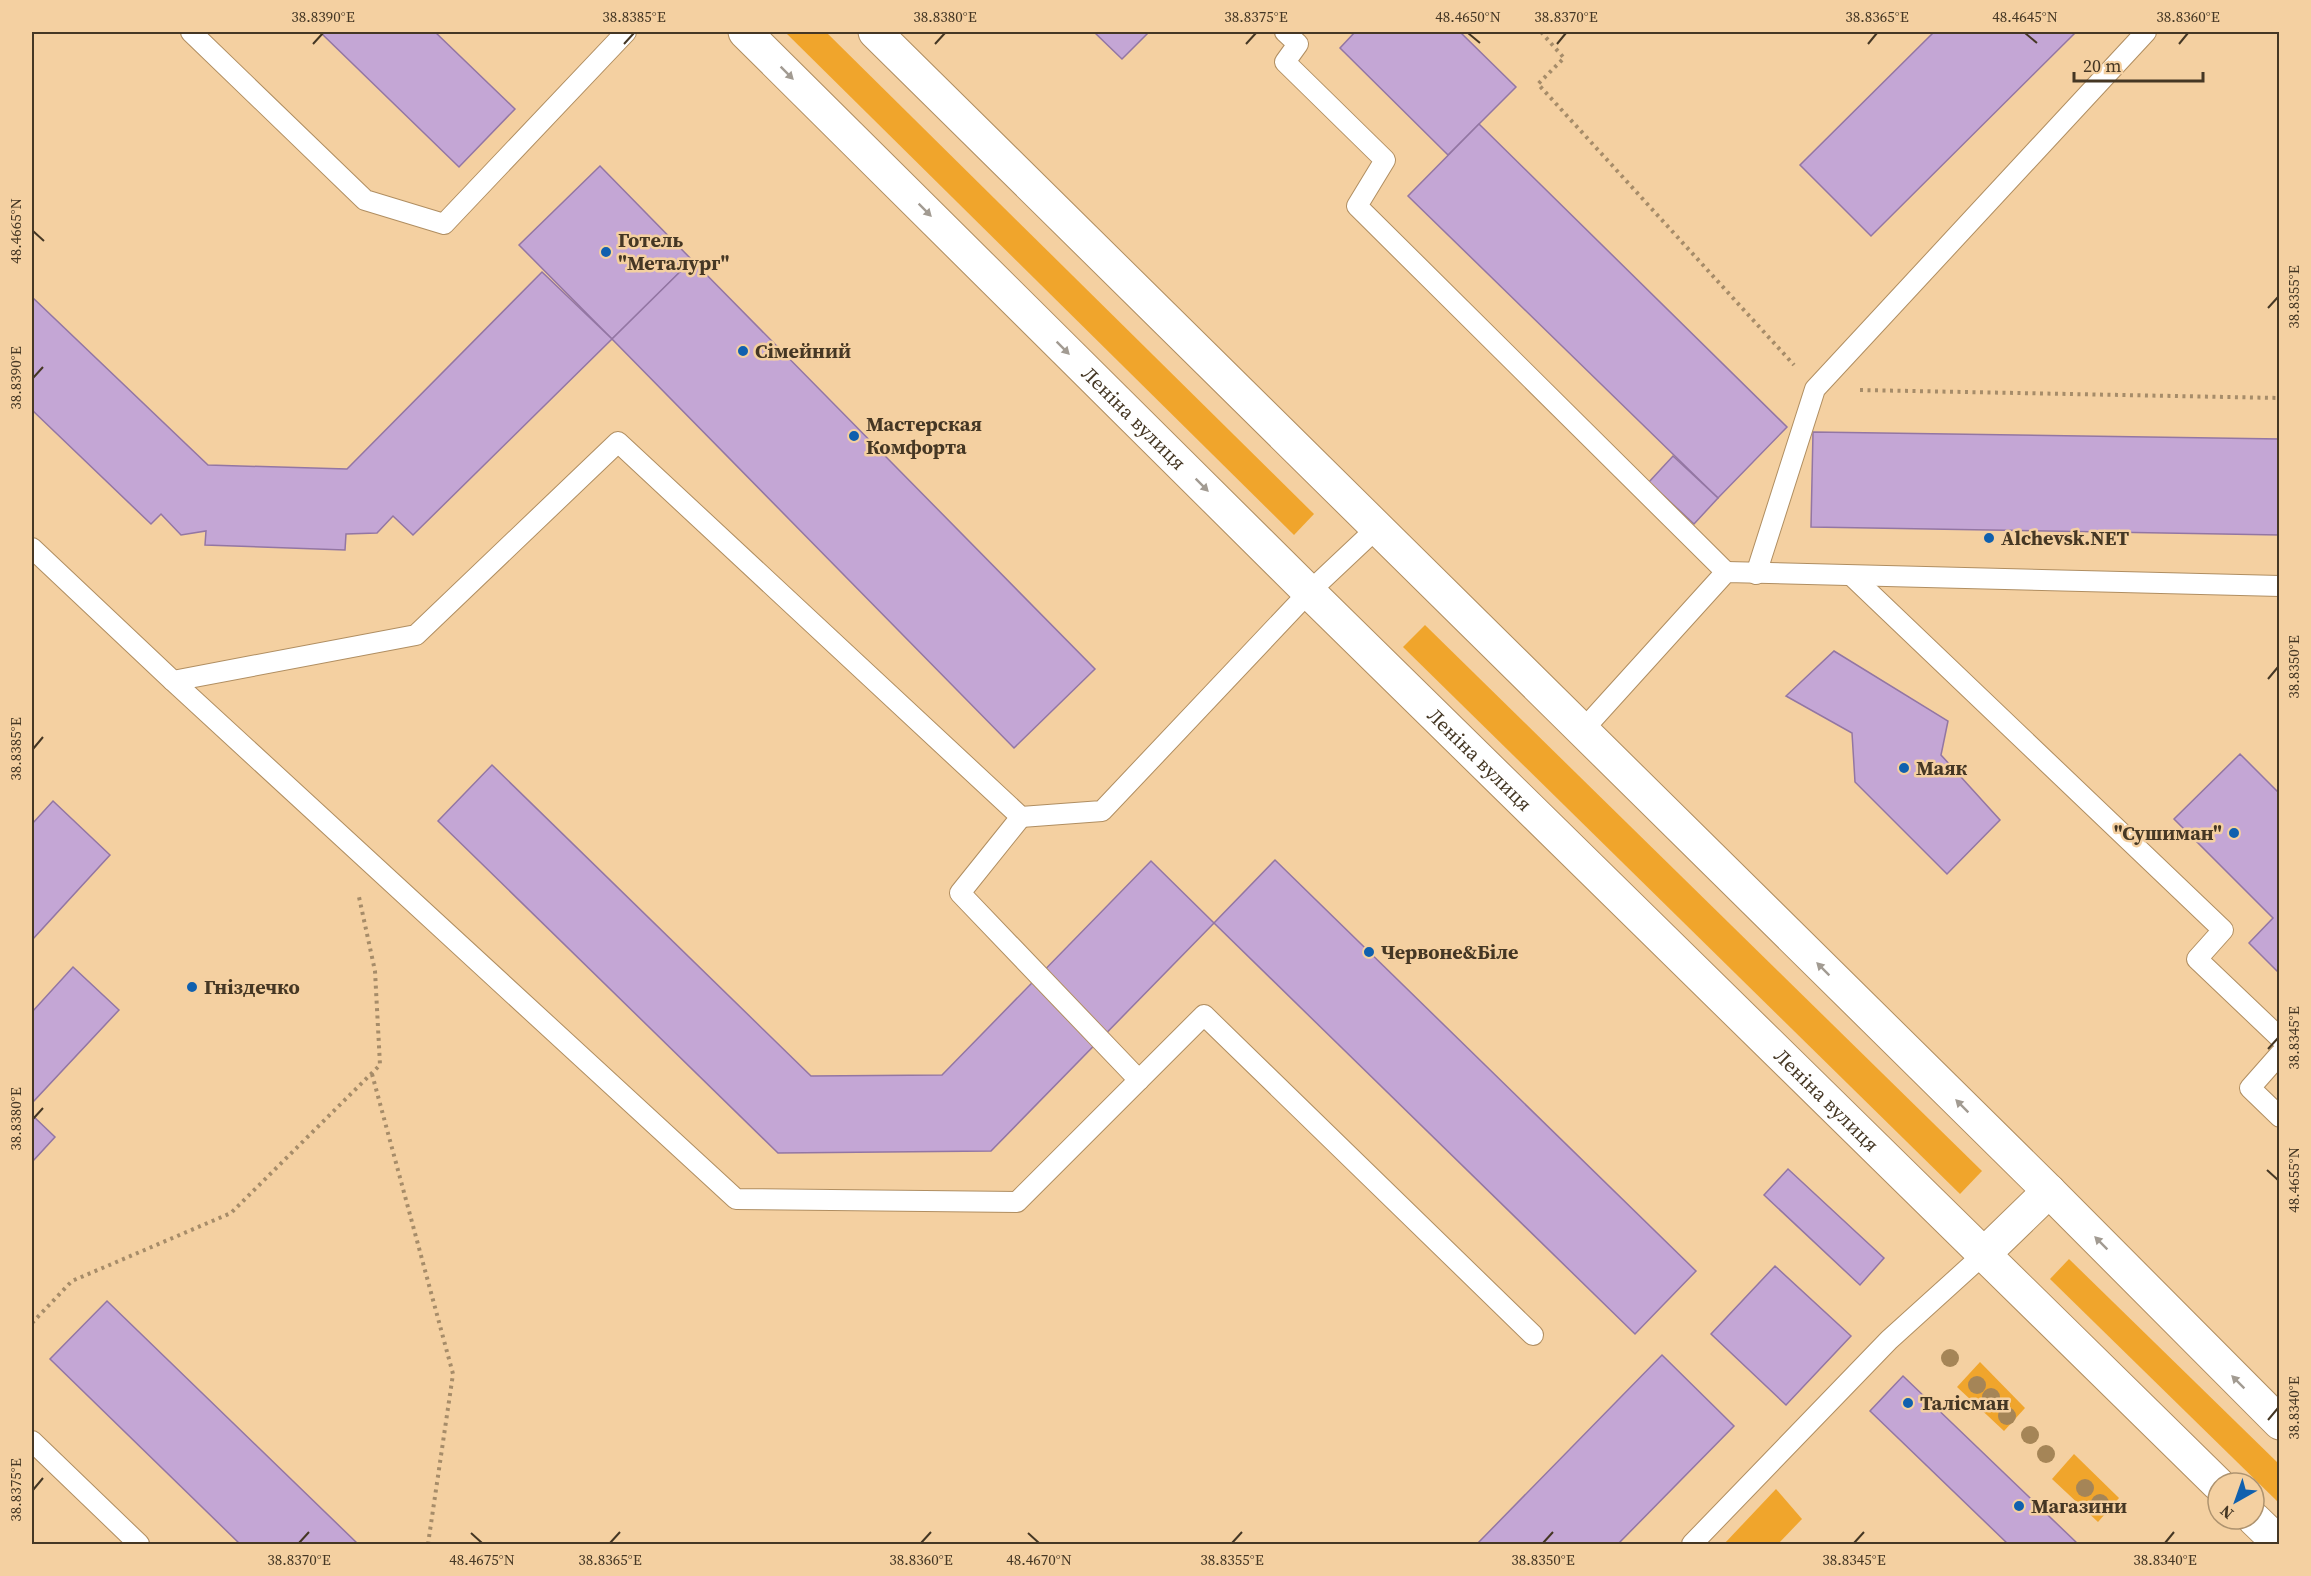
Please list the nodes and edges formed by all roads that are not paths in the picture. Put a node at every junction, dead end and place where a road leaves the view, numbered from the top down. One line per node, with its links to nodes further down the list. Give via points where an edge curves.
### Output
1 (191, 32): 2 (lane, via 365,200 444,224)
2 (626, 32)
3 (745, 32): 13 (street, Леніна вулиця, one-way to 13)
4 (874, 32): 7 (street)
5 (1285, 32): 9 (lane, via 1298,44 1285,62 1385,160 1357,206)
6 (2146, 32): 10 (lane, via 1815,389)
7 (1377, 528): 13 (lane); 15 (street)
8 (32, 548): 14 (lane)
9 (1726, 572): 10 (lane); 15 (lane)
10 (1756, 574): 11 (lane)
11 (1852, 576): 12 (lane); 17 (lane, via 2223,930 2197,959)
12 (2280, 586)
13 (1309, 592): 16 (lane, via 1102,812); 22 (street, Леніна вулиця)
14 (173, 681): 16 (lane, via 416,634 618,442); 19 (lane, via 736,1199 1017,1202)
15 (1582, 731): 21 (street, one-way to 15)
16 (1021, 818): 19 (lane, via 960,893)
17 (2280, 1038)
18 (2280, 1054): 20 (lane, via 2250,1088)
19 (1139, 1080): 23 (lane, via 1204,1015)
20 (2280, 1117)
21 (2049, 1191): 22 (street); 24 (street, one-way to 21)
22 (1984, 1254): 26 (street, Леніна вулиця); 30 (lane, via 1889,1340)
23 (1533, 1335)
24 (2280, 1423)
25 (32, 1441): 29 (lane)
26 (2206, 1472)
27 (2265, 1531): 28 (street)
28 (2277, 1544)
29 (139, 1545)
30 (1692, 1545)

